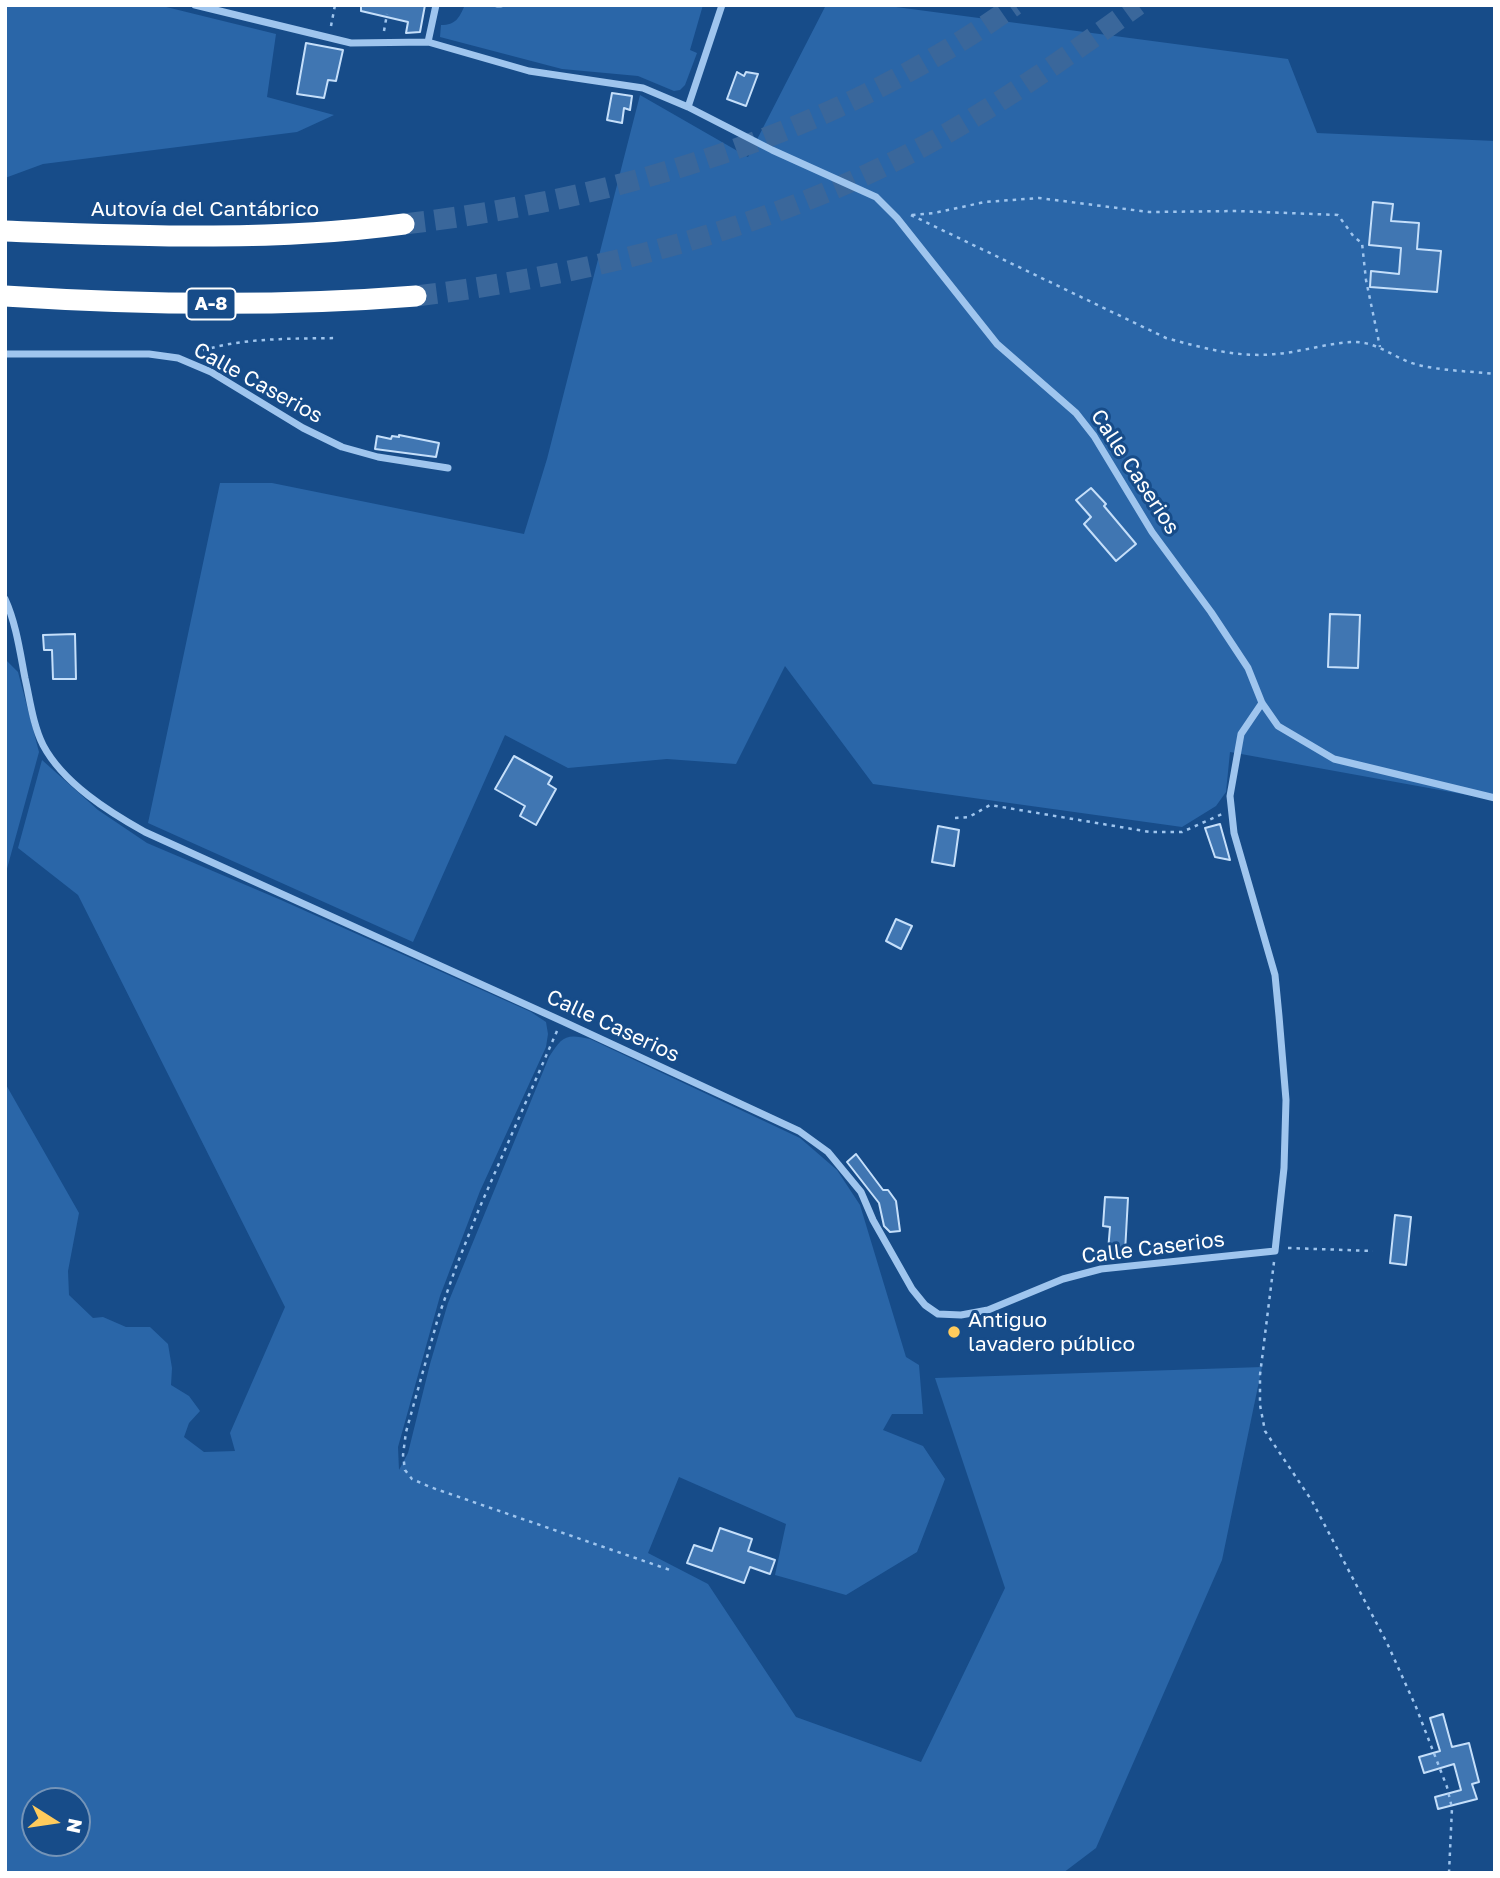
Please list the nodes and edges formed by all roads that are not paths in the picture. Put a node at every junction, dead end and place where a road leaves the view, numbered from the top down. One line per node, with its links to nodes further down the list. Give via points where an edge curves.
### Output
1 (195, 5): 4 (street, Calle Caserios, via 351,43)
2 (436, 5): 4 (street)
3 (722, 5): 5 (street)
4 (428, 42): 5 (street, Calle Caserios, via 529,71 643,88)
5 (688, 107): 13 (street, Calle Caserios, via 876,197 897,218 997,344 1076,413 1094,436 1152,532 1248,668)
6 (404, 224): 7 (highway, Autovía del Cantábrico, via 240,237)
7 (5, 231)
8 (5, 296): 9 (highway, A-8, via 255,304)
9 (416, 296)
10 (5, 354): 11 (street, Calle Caserios, via 178,358 342,447)
11 (448, 467)
12 (5, 599): 13 (street, Calle Caserios, via 43,744 75,783 107,810 145,832 799,1131 828,1153 861,1192 912,1289 938,1314 988,1310 1063,1279 1101,1269 1275,1251 1286,1100 1275,975 1234,833 1230,796 1241,734)
13 (1262, 703): 14 (street, Calle Caserios, via 1278,726 1334,760)
14 (1495, 798)

